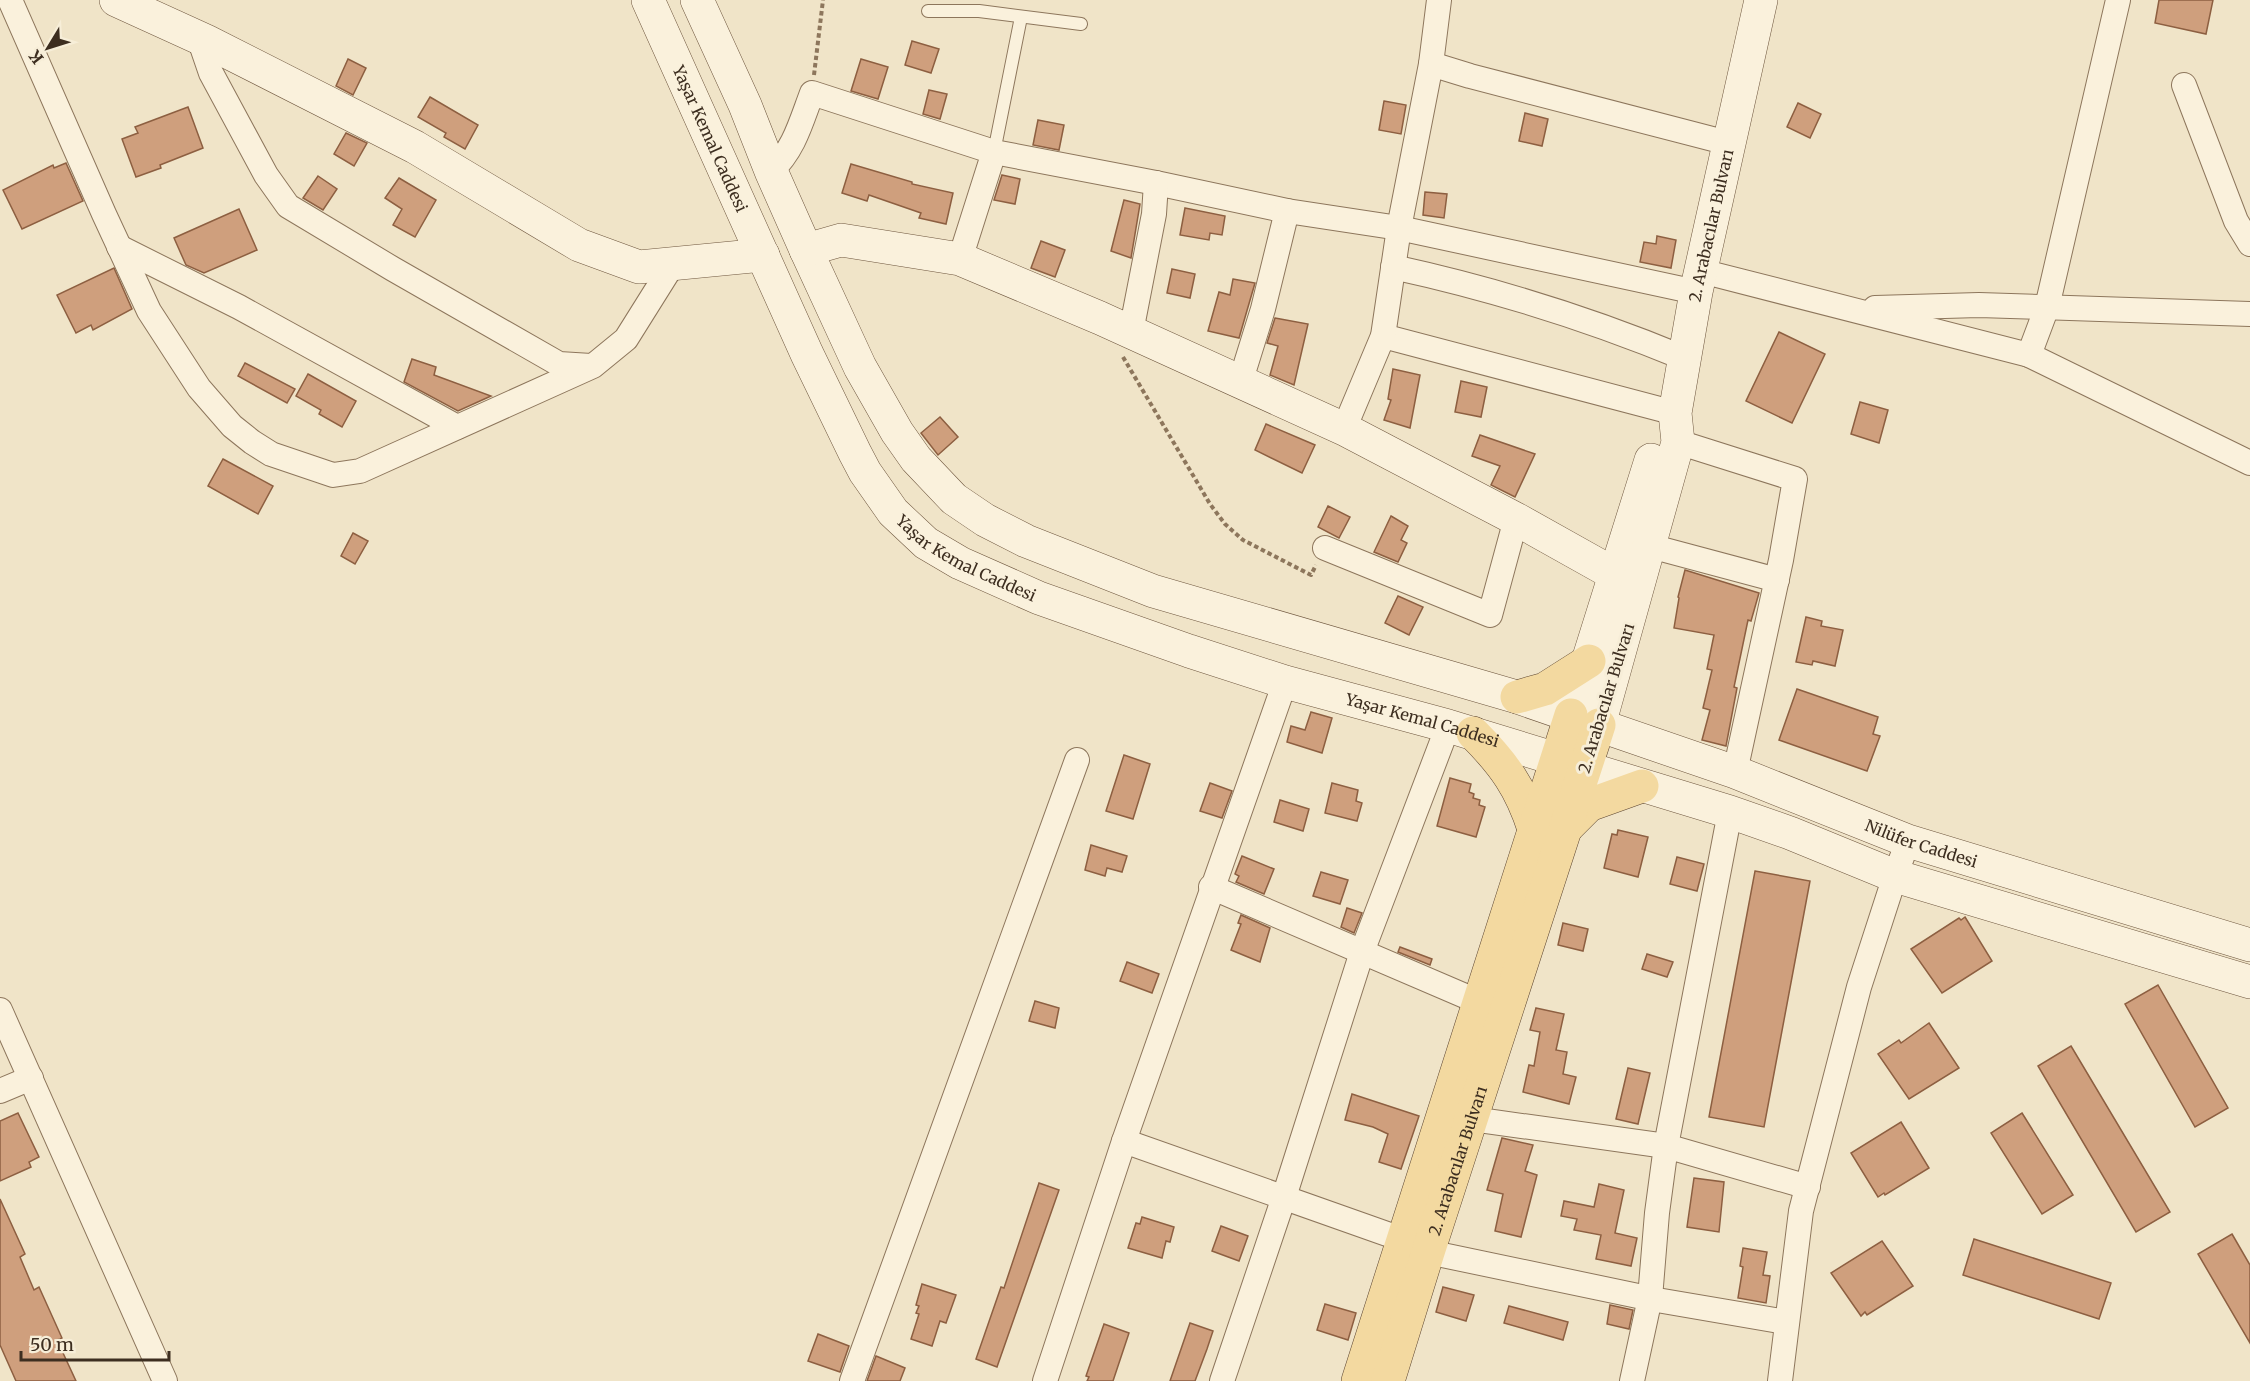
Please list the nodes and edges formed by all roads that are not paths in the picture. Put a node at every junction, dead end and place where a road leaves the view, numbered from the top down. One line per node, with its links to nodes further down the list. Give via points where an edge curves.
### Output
1 (10, 0): 21 (street)
2 (116, 0): 11 (street)
3 (648, 0): 23 (street, Yaşar Kemal Caddesi)
4 (697, 0): 16 (street)
5 (1439, 0): 12 (street)
6 (1761, 0): 14 (street, 2. Arabacılar Bulvarı)
7 (2118, 0): 28 (street)
8 (928, 11): 9 (lane)
9 (1021, 16): 10 (lane); 15 (lane)
10 (1082, 24)
11 (199, 38): 25 (street, via 415,147 579,245 639,267); 35 (street, via 212,73 266,175 288,206 559,364)
12 (1431, 64): 14 (street); 19 (street)
13 (2184, 85): 20 (street, via 2236,221)
14 (1728, 143): 27 (street, 2. Arabacılar Bulvarı)
15 (994, 152): 16 (street, via 812,93 792,147); 17 (street); 24 (street)
16 (771, 171): 22 (street)
17 (1156, 183): 18 (street); 31 (street, via 1154,214)
18 (1287, 211): 19 (street); 36 (street)
19 (1399, 228): 26 (street); 27 (street)
20 (2250, 244)
21 (119, 247): 37 (street, via 239,307); 37 (street, via 149,311 199,388 232,426 271,454 333,475 360,471)
22 (806, 250): 24 (street, via 841,240); 48 (street, via 860,367 897,432 932,479 985,520 1026,541 1153,591)
23 (763, 255): 25 (street); 47 (street, Yaşar Kemal Caddesi, via 865,472 893,512 926,543 960,563 1039,598)
24 (960, 259): 31 (street)
25 (673, 264): 35 (street, via 626,339)
26 (1393, 267): 32 (street); 34 (street, via 1553,309)
27 (1698, 282): 29 (street); 34 (street, 2. Arabacılar Bulvarı)
28 (2047, 307): 29 (street, via 1979,304); 30 (street); 33 (street)
29 (1849, 309): 33 (street)
30 (2250, 314)
31 (1131, 332): 36 (street)
32 (1383, 336): 38 (street); 39 (street)
33 (2029, 355): 40 (street)
34 (1684, 358): 38 (street, 2. Arabacılar Bulvarı)
35 (593, 366): 37 (street)
36 (1240, 382): 39 (street)
37 (457, 426)
38 (1676, 428): 42 (street, 2. Arabacılar Bulvarı); 44 (street, via 1657,443); 45 (street, via 1795,479)
39 (1344, 429): 41 (street)
40 (2250, 463)
41 (1516, 519): 43 (street, via 1490,615); 44 (street)
42 (1650, 546): 45 (street); 46 (street, 2. Arabacılar Bulvarı)
43 (1325, 548)
44 (1616, 575): 46 (street)
45 (1777, 580): 54 (street)
46 (1602, 665): 48 (main road); 49 (street); 51 (street)
47 (1285, 682): 50 (street, Yaşar Kemal Caddesi); 61 (street)
48 (1517, 697): 49 (street)
49 (1585, 720): 51 (street, Nilüfer Caddesi); 53 (main road)
50 (1461, 730): 53 (street, Yaşar Kemal Caddesi); 58 (main road, via 1497,756 1526,803); 63 (street)
51 (1653, 744): 54 (street, Nilüfer Caddesi)
52 (1077, 760): 78 (street)
53 (1570, 764): 55 (street, Yaşar Kemal Caddesi); 57 (main road, 2. Arabacılar Bulvarı); 58 (main road)
54 (1735, 772): 59 (street, Nilüfer Caddesi)
55 (1642, 786): 56 (street, Yaşar Kemal Caddesi); 57 (main road, via 1590,806)
56 (1730, 812): 60 (street, Yaşar Kemal Caddesi); 71 (street)
57 (1566, 828): 69 (main road, 2. Arabacılar Bulvarı)
58 (1534, 830): 74 (main road)
59 (1908, 841): 60 (street); 62 (street, Nilüfer Caddesi)
60 (1895, 876): 64 (street, Yaşar Kemal Caddesi); 72 (street, via 1858,987)
61 (1211, 887): 63 (street); 70 (street)
62 (2250, 945)
63 (1362, 952): 65 (street); 73 (street)
64 (2250, 982)
65 (1472, 999)
66 (0, 1010): 67 (street)
67 (31, 1078): 68 (street); 77 (street)
68 (0, 1091)
69 (1472, 1119): 71 (street); 74 (main road, 2. Arabacılar Bulvarı)
70 (1124, 1141): 73 (street); 79 (street)
71 (1666, 1146): 72 (street); 75 (street)
72 (1808, 1187): 76 (street, via 1801,1211)
73 (1284, 1197): 74 (street); 80 (street)
74 (1416, 1246): 75 (street); 81 (main road); 82 (main road, 2. Arabacılar Bulvarı)
75 (1650, 1299): 76 (street); 83 (street)
76 (1786, 1322): 84 (street)
77 (165, 1381)
78 (852, 1381)
79 (1045, 1381)
80 (1222, 1381)
81 (1358, 1381)
82 (1388, 1381)
83 (1632, 1381)
84 (1780, 1381)

